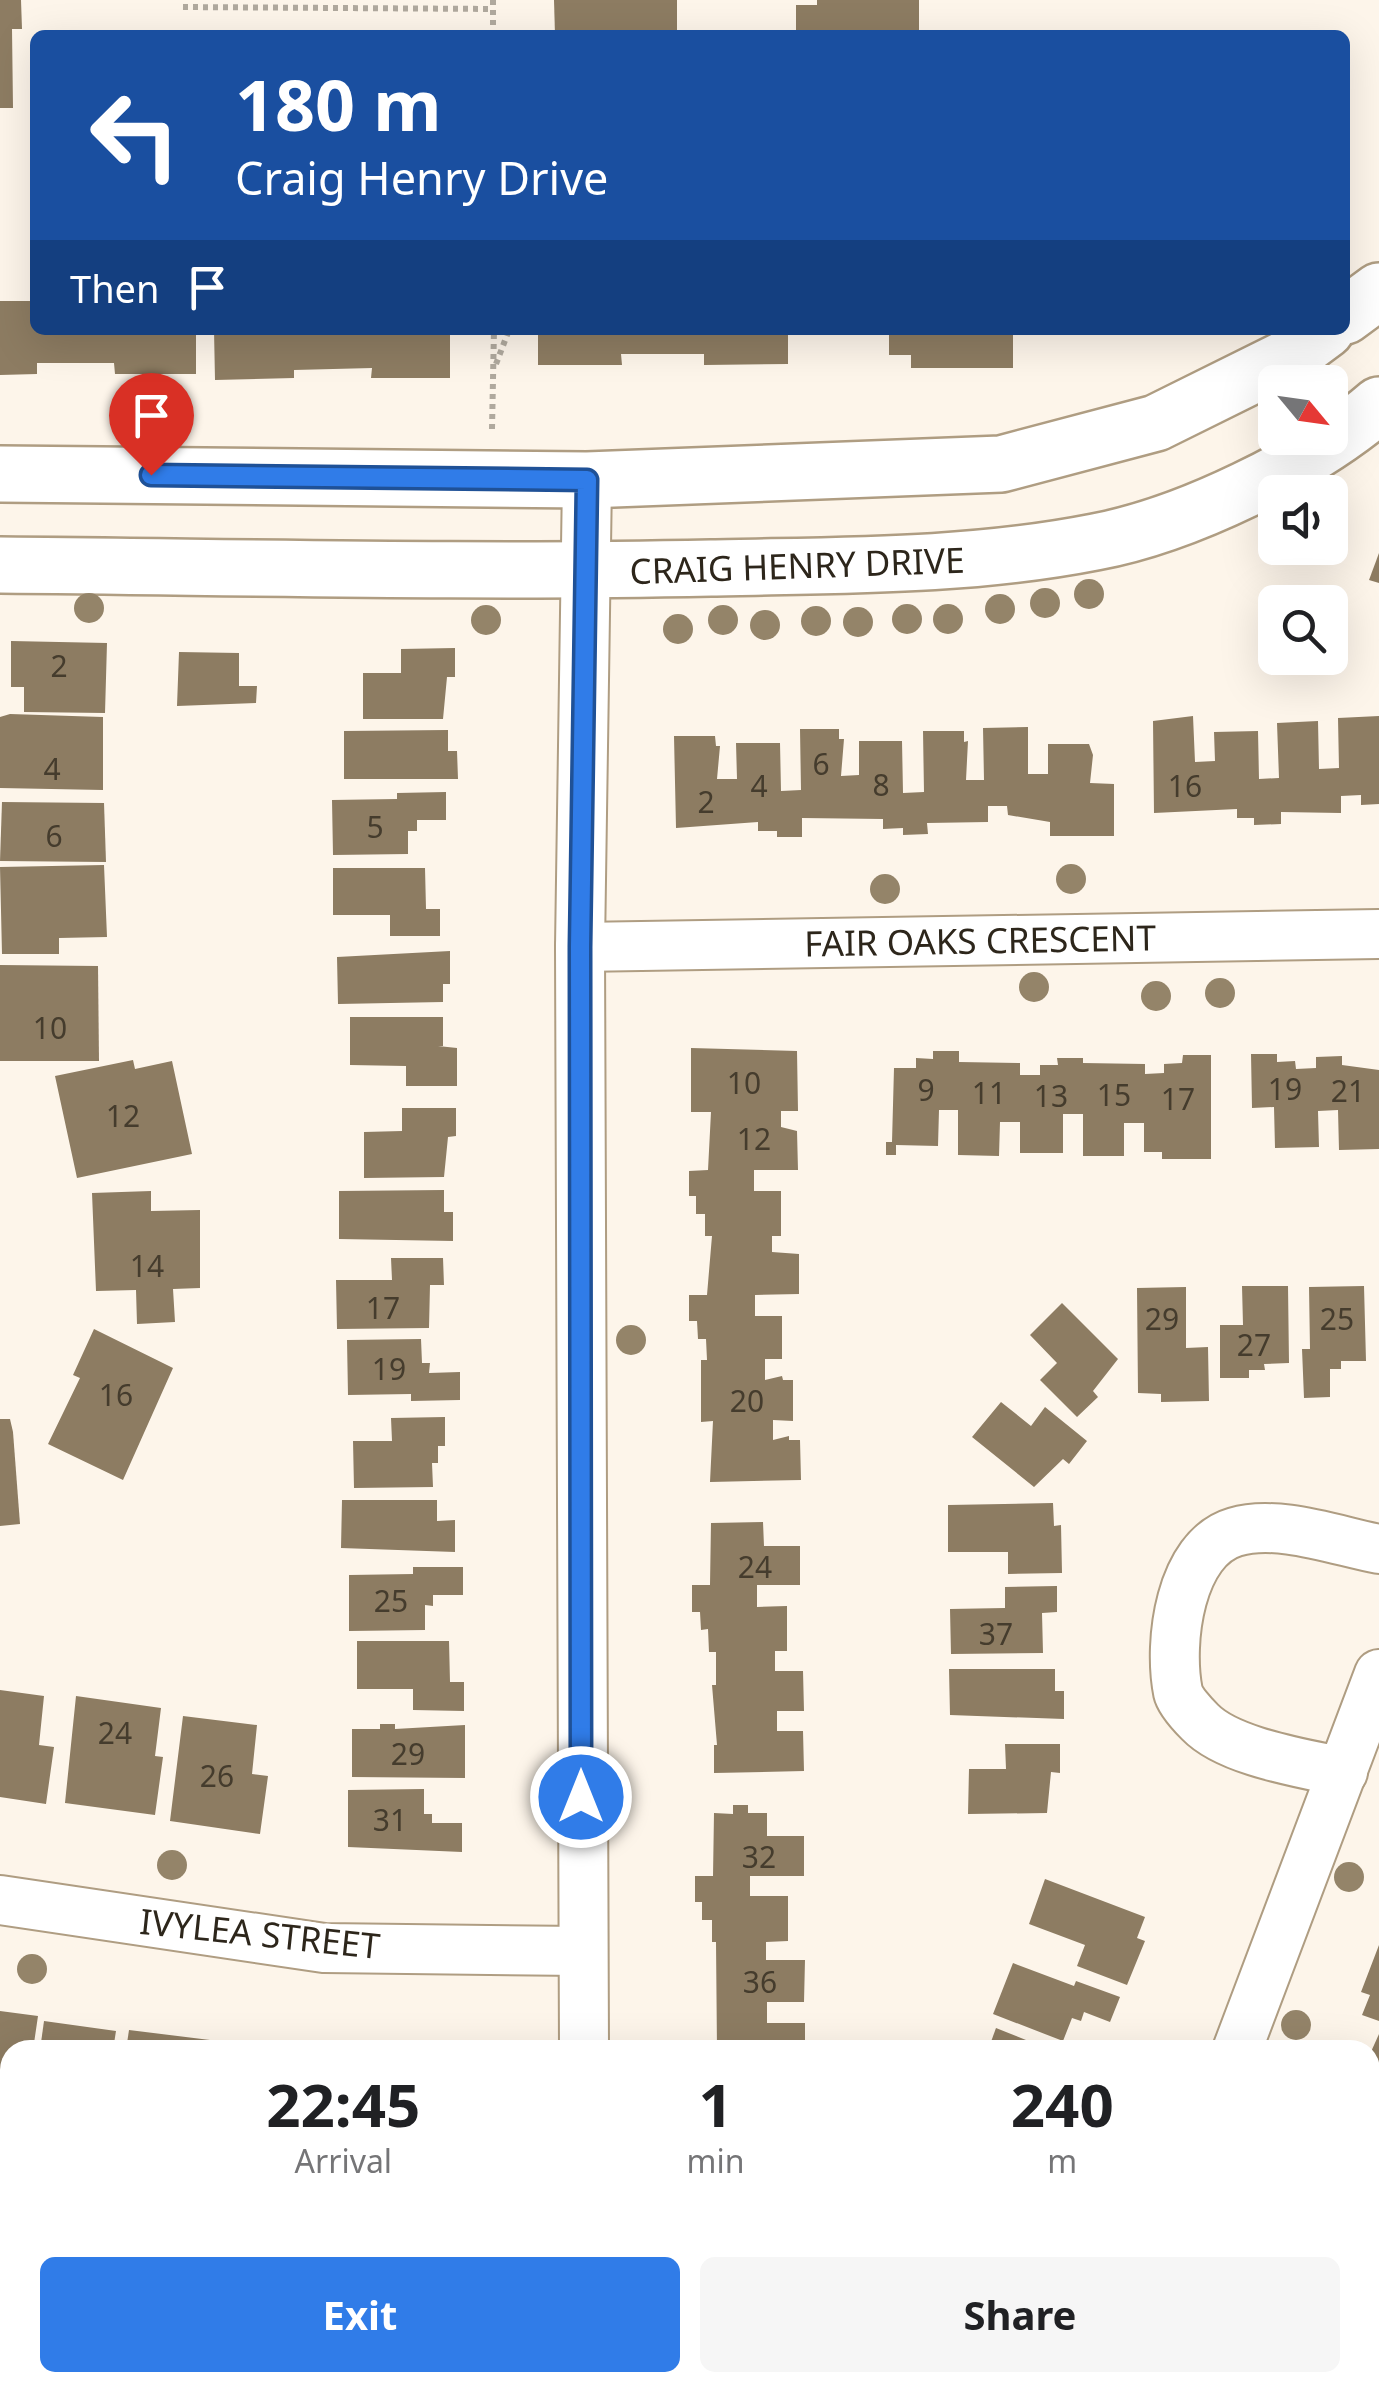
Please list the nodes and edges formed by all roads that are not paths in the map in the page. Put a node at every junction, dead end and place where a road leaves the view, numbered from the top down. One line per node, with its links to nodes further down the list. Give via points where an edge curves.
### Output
1 (1379, 292): 2 (street)
2 (1350, 312)
3 (1319, 335): 6 (street, via 1291,356 1156,423 1001,464)
4 (1379, 405): 8 (street, CRAIG HENRY DRIVE, via 1351,430 1231,498 1099,542 955,563)
5 (0, 474): 6 (street)
6 (587, 480): 8 (street)
7 (0, 565): 8 (street, CRAIG HENRY DRIVE)
8 (586, 571): 10 (street)
9 (1379, 934): 10 (street, FAIR OAKS CRESCENT)
10 (580, 947): 15 (street)
11 (1379, 1550): 13 (street, via 1270,1529 1234,1532 1199,1554 1176,1622 1178,1695 1203,1726 1256,1751)
12 (1379, 1674): 13 (street)
13 (1344, 1772): 17 (street)
14 (0, 1900): 15 (street, IVYLEA STREET, via 324,1948)
15 (581, 1951): 16 (street)
16 (584, 2040)
17 (1241, 2040)

